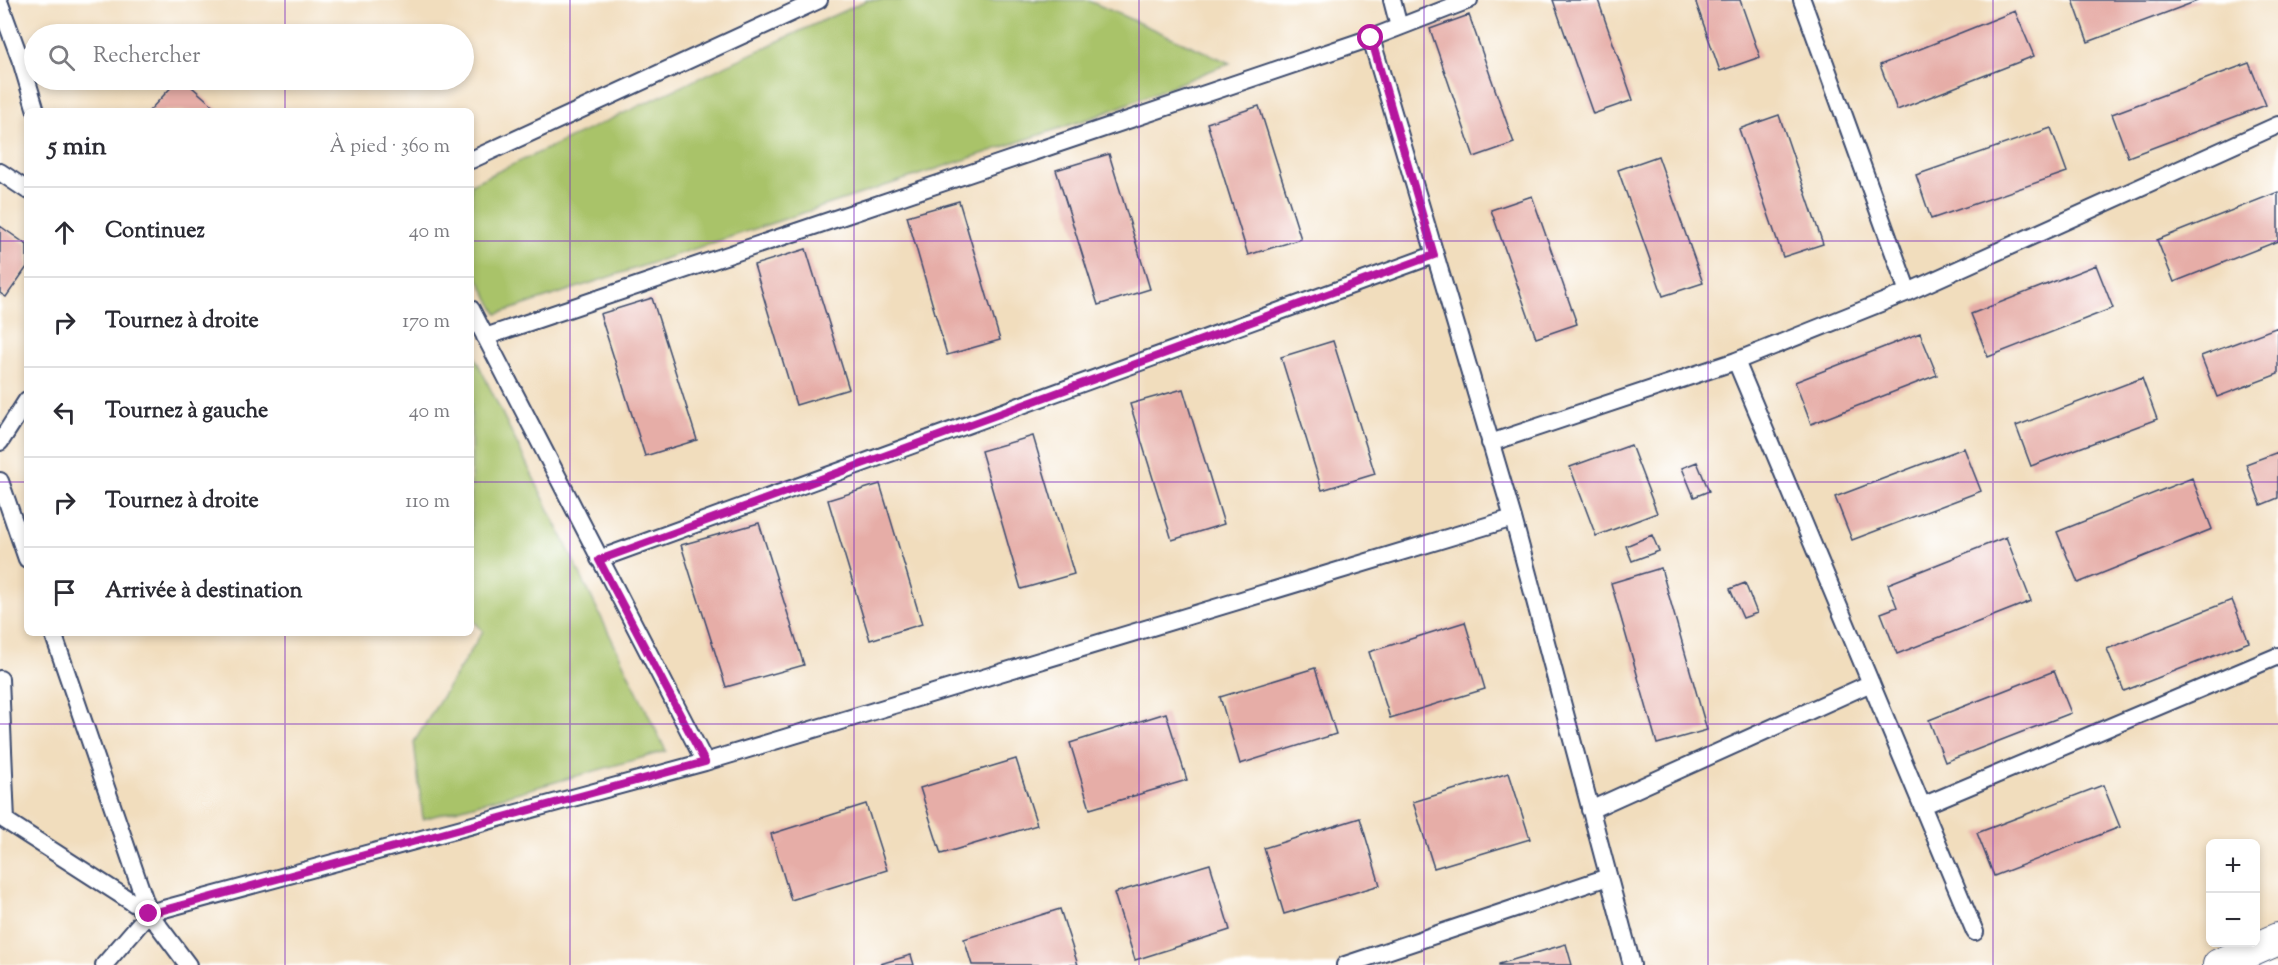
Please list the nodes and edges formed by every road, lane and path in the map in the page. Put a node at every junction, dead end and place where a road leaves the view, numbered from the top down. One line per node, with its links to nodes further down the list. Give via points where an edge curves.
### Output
1 (819, 0): 12 (lane)
2 (1392, 0): 6 (lane)
3 (1469, 0): 6 (lane)
4 (1802, 0): 16 (lane)
5 (0, 4): 8 (lane)
6 (1399, 27): 7 (lane)
7 (1371, 38): 15 (lane); 18 (lane)
8 (24, 71)
9 (30, 90): 10 (lane)
10 (35, 108)
11 (2278, 125): 16 (lane)
12 (474, 159)
13 (0, 172): 14 (lane)
14 (24, 188)
15 (1434, 255): 22 (lane); 26 (lane)
16 (1908, 292): 19 (lane)
17 (474, 315): 18 (lane)
18 (485, 337): 26 (lane)
19 (1736, 361): 22 (lane); 30 (lane)
20 (24, 405): 21 (lane)
21 (0, 442)
22 (1490, 443): 24 (lane)
23 (0, 481): 25 (lane)
24 (1513, 518): 31 (lane); 33 (lane)
25 (24, 550)
26 (599, 560): 31 (lane)
27 (53, 636): 36 (lane)
28 (2278, 656): 32 (lane)
29 (0, 679): 34 (lane)
30 (1871, 683): 32 (lane); 33 (lane)
31 (705, 762): 36 (lane)
32 (1922, 806): 37 (lane)
33 (1590, 810): 35 (lane)
34 (3, 819): 36 (lane)
35 (1608, 877): 41 (lane); 42 (lane)
36 (149, 914): 39 (lane); 40 (lane)
37 (1975, 932)
38 (2278, 939): 43 (street)
39 (104, 965)
40 (188, 965)
41 (1345, 965)
42 (1632, 965)
43 (2219, 965)

